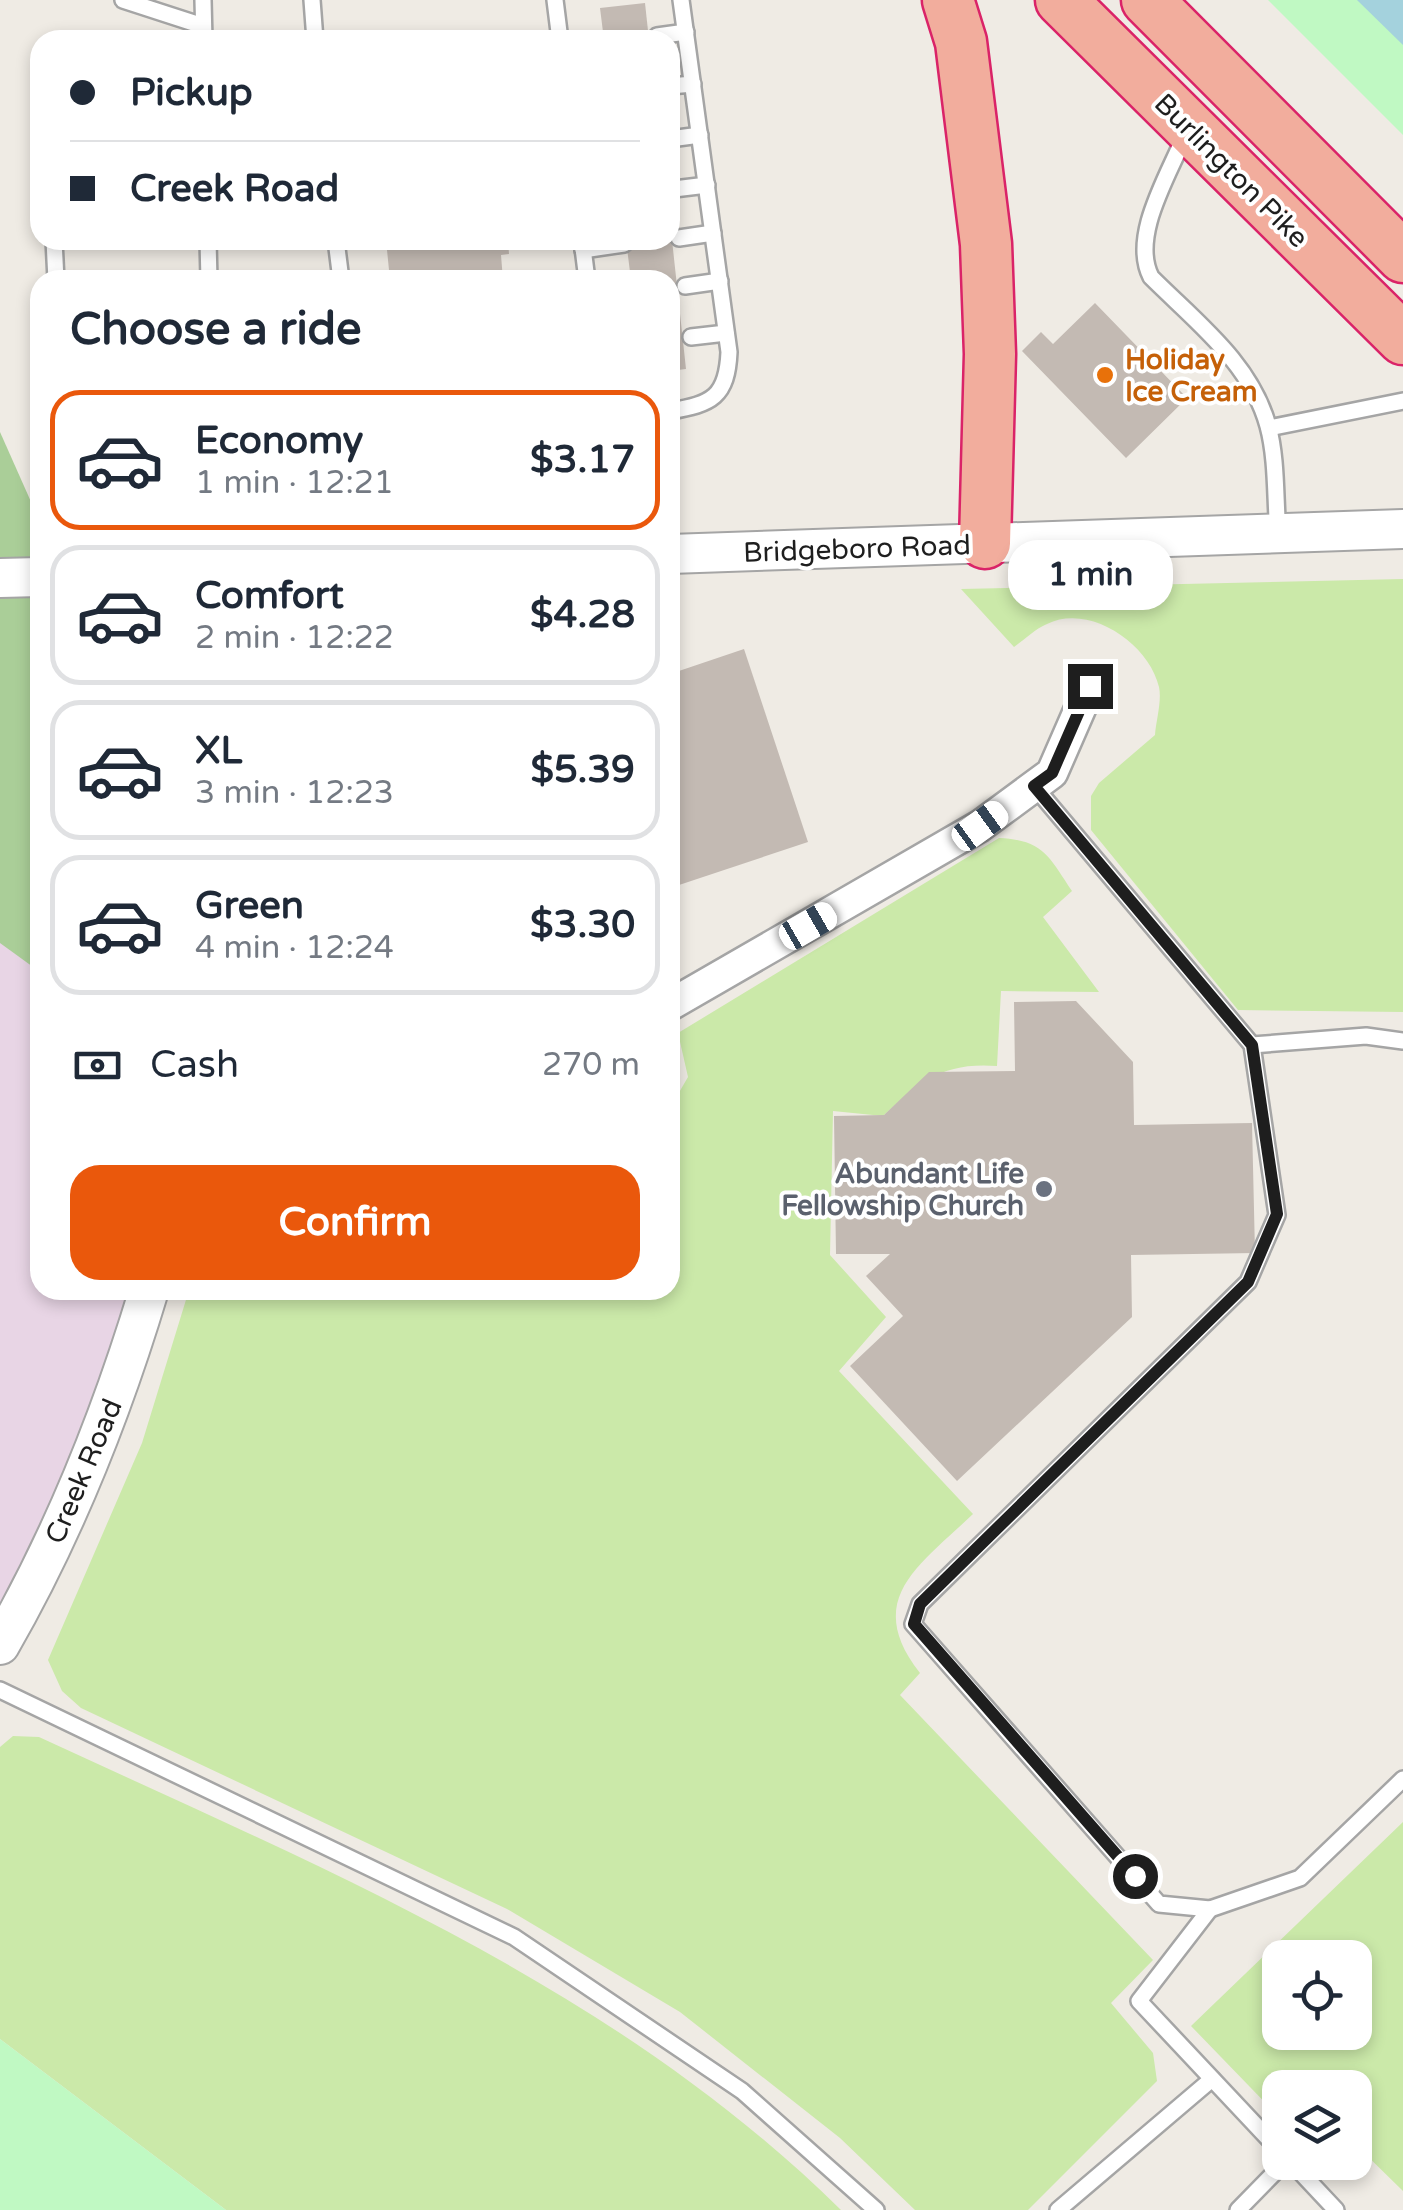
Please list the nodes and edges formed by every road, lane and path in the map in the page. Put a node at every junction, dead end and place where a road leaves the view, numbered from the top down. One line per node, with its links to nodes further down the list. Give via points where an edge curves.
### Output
1 (123, 0): 9 (lane)
2 (203, 0): 10 (lane)
3 (312, 0): 11 (lane)
4 (555, 0): 12 (lane)
5 (680, 0): 13 (lane)
6 (948, 0): 35 (highway, via 961,42 986,244)
7 (1062, 0): 17 (highway, Burlington Pike)
8 (1147, 0): 24 (highway)
9 (197, 30)
10 (204, 30)
11 (314, 30)
12 (558, 30)
13 (686, 32): 14 (lane); 15 (lane)
14 (680, 33)
15 (693, 84): 16 (lane); 18 (lane)
16 (680, 85)
17 (1188, 126): 29 (highway, Burlington Pike); 32 (lane, via 1144,241 1144,264 1240,366)
18 (700, 135): 19 (lane); 20 (lane)
19 (680, 137)
20 (707, 185): 21 (lane); 22 (lane)
21 (680, 188)
22 (714, 233): 23 (lane); 25 (lane)
23 (680, 238)
24 (1403, 257)
25 (720, 282): 26 (lane); 27 (lane)
26 (685, 286)
27 (726, 333): 28 (lane); 31 (lane, via 728,380 701,406)
28 (691, 337)
29 (1403, 339)
30 (1403, 401): 32 (lane)
31 (680, 409)
32 (1269, 428): 34 (lane)
33 (1403, 529): 34 (street, Bridgeboro Road)
34 (1278, 533): 35 (street, Bridgeboro Road)
35 (986, 543): 36 (street, Bridgeboro Road)
36 (680, 554)
37 (30, 577): 38 (street)
38 (0, 578)
39 (1090, 686): 40 (street, via 1052,773)
40 (1034, 786): 41 (street, via 980,826); 43 (lane)
41 (680, 999)
42 (1403, 1041): 43 (lane, via 1366,1036)
43 (1252, 1045): 48 (lane, via 1277,1214 1248,1282 930,1593 914,1624 1160,1904)
44 (146, 1300): 45 (street, Creek Road, via 74,1499)
45 (0, 1646)
46 (0, 1690): 53 (lane, via 514,1937 742,2091)
47 (1403, 1779): 48 (lane, via 1300,1878)
48 (1210, 1909): 49 (lane, via 1139,2001)
49 (1212, 2079): 50 (lane); 54 (lane)
50 (1262, 2132)
51 (1269, 2180): 55 (lane)
52 (1306, 2180): 56 (lane)
53 (876, 2210)
54 (1058, 2210)
55 (1238, 2210)
56 (1336, 2210)

